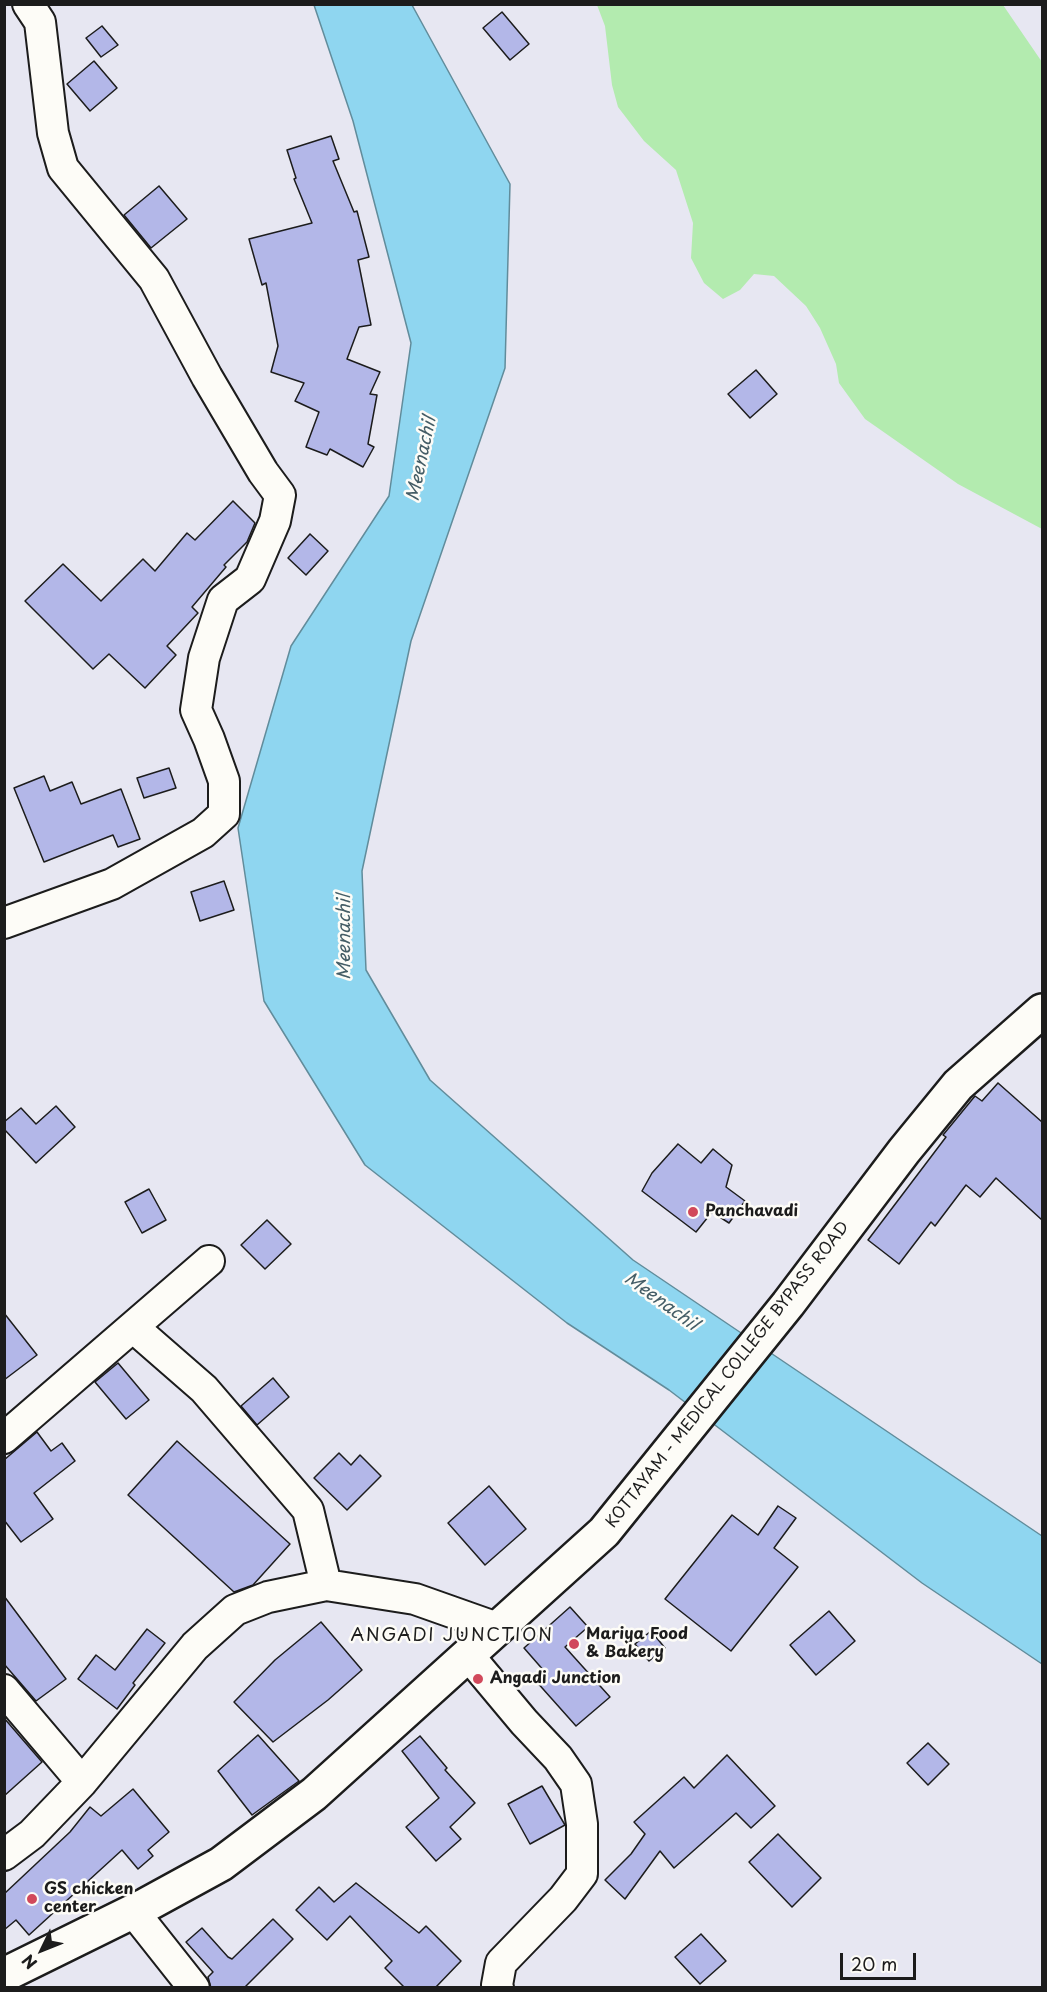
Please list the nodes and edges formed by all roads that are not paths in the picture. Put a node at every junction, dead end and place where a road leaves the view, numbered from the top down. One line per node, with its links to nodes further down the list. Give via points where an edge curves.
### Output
1 (28, 4): 2 (street, via 39,22 53,133 63,168 154,279 207,377 280,495 275,521 250,579 223,600 204,658 196,710 224,781 224,814 203,833 112,884)
2 (4, 923)
3 (1042, 1011): 8 (main road, KOTTAYAM - MEDICAL COLLEGE BYPASS ROAD, via 958,1085 604,1532)
4 (209, 1261): 5 (street)
5 (134, 1328): 6 (street); 7 (street, via 204,1389 308,1510)
6 (4, 1438)
7 (326, 1585): 8 (street, via 415,1599); 11 (street, via 268,1597 235,1610 195,1646)
8 (497, 1628): 9 (main road, KOTTAYAM - MEDICAL COLLEGE BYPASS ROAD)
9 (468, 1654): 13 (main road, KOTTAYAM - MEDICAL COLLEGE BYPASS ROAD, via 305,1801 221,1864); 16 (street, via 576,1784 582,1824 582,1874 501,1963)
10 (4, 1690): 11 (street)
11 (81, 1782): 12 (street, via 32,1834)
12 (4, 1855)
13 (133, 1911): 14 (main road, KOTTAYAM - MEDICAL COLLEGE BYPASS ROAD); 15 (street)
14 (4, 1975)
15 (194, 1988)
16 (498, 1988)

